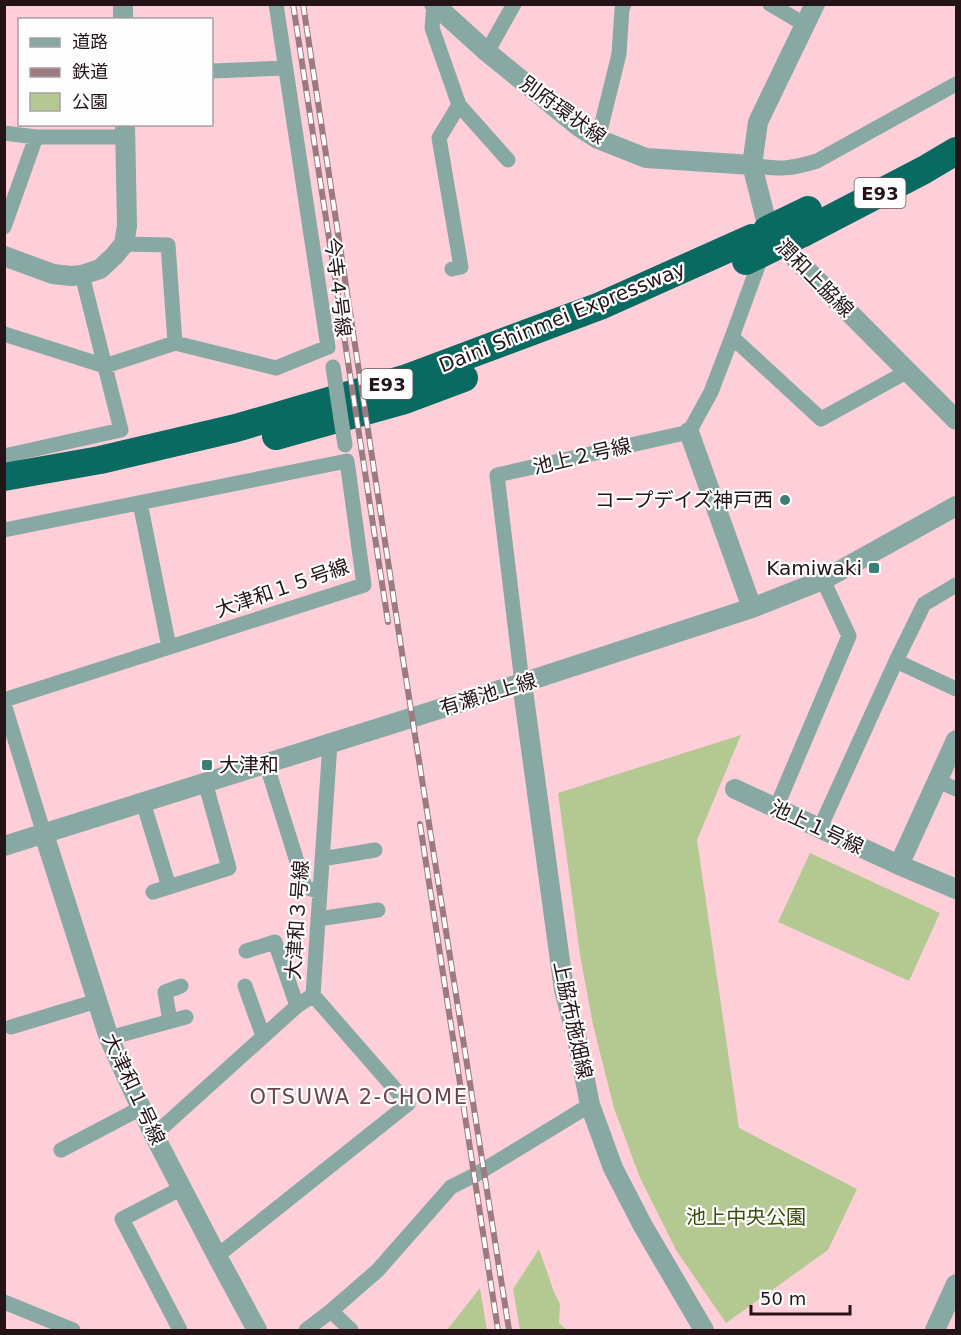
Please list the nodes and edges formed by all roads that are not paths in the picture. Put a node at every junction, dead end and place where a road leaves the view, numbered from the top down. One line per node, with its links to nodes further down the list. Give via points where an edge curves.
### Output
1 (276, 4): 9 (street, 今寺４号線)
2 (434, 4): 8 (street, 別府環状線); 12 (street, via 432,28)
3 (514, 4): 8 (street)
4 (624, 4): 17 (street, via 619,54)
5 (770, 4): 7 (street)
6 (815, 4): 7 (street, 潤和上脇線)
7 (804, 24): 20 (street, 潤和上脇線, via 758,122)
8 (487, 52): 17 (street, 別府環状線)
9 (285, 68): 10 (street); 31 (street, 今寺４号線)
10 (213, 71)
11 (957, 84): 20 (street, via 817,161 795,168)
12 (459, 105): 19 (street); 26 (street, via 439,138 460,267)
13 (957, 130): 21 (highway, Daini Shinmei Expressway / E93)
14 (125, 131): 16 (street); 23 (street)
15 (4, 133): 16 (street)
16 (36, 137): 22 (street)
17 (598, 140): 20 (street, 別府環状線, via 646,158)
18 (957, 151): 21 (highway, Daini Shinmei Expressway / E93, via 924,170)
19 (508, 160)
20 (752, 165): 24 (street, 潤和上脇線)
21 (805, 221): 24 (highway, Daini Shinmei Expressway / E93, bridge)
22 (4, 227)
23 (124, 244): 27 (street, via 100,269); 30 (street, via 168,245)
24 (756, 244): 29 (street, via 759,267); 33 (street, 潤和上脇線); 38 (highway, Daini Shinmei Expressway / E93, via 404,379 236,428 100,460); 39 (highway, Daini Shinmei Expressway / E93, via 608,323 405,400 239,447 101,480)
25 (4, 256): 27 (street, via 53,274)
26 (452, 269)
27 (82, 274): 32 (street)
28 (4, 334): 32 (street)
29 (732, 337): 33 (street, via 821,419); 35 (street, via 711,392)
30 (175, 343): 31 (street, 今寺４号線, via 276,368); 32 (street)
31 (328, 347): 37 (street, bridge)
32 (105, 366): 36 (street, via 121,430)
33 (908, 371): 34 (street, 潤和上脇線)
34 (957, 420)
35 (689, 432): 45 (street); 48 (street, 池上２号線, via 497,475)
36 (4, 456)
37 (347, 461): 40 (street); 46 (street, 大津和１５号線, via 364,585)
38 (4, 477)
39 (4, 497)
40 (140, 502): 42 (street); 46 (street)
41 (957, 506): 43 (street, 有瀬池上線)
42 (4, 530)
43 (823, 580): 45 (street, 有瀬池上線); 59 (street, via 849,636)
44 (957, 585): 47 (street, via 924,604)
45 (752, 608): 48 (street, 有瀬池上線)
46 (169, 647): 50 (street, 大津和１５号線)
47 (896, 661): 49 (street); 60 (street)
48 (522, 683): 52 (street, 有瀬池上線); 83 (street, 上脇布施畑線, via 564,990)
49 (957, 689)
50 (4, 702): 61 (street, 大津和１５号線)
51 (957, 740): 54 (street)
52 (330, 743): 53 (street, 有瀬池上線); 64 (street, 大津和３号線)
53 (266, 763): 55 (street, 有瀬池上線); 69 (street, via 305,887)
54 (938, 781): 57 (street); 65 (street)
55 (205, 782): 58 (street, 有瀬池上線); 66 (street, via 229,868)
56 (735, 789): 59 (street, 池上１号線)
57 (957, 789)
58 (143, 802): 61 (street, 有瀬池上線); 66 (street)
59 (776, 808): 60 (street, 池上１号線)
60 (820, 828): 65 (street, 池上１号線)
61 (44, 834): 62 (street, 有瀬池上線); 76 (street, 大津和１号線)
62 (4, 846)
63 (375, 850): 64 (street)
64 (322, 859): 69 (street, 大津和３号線)
65 (899, 865): 67 (street, 池上１号線)
66 (170, 887): 68 (street)
67 (957, 889)
68 (153, 892)
69 (320, 892): 71 (street, 大津和３号線)
70 (378, 910): 71 (street)
71 (318, 919): 75 (street, 大津和３号線)
72 (246, 951): 77 (street, via 275,942)
73 (181, 986): 79 (street, via 165,992)
74 (245, 986): 81 (street)
75 (313, 995): 77 (street, 大津和３号線); 88 (street, via 408,1104)
76 (97, 1001): 80 (street); 82 (street, 大津和１号線)
77 (297, 1006): 81 (street, 大津和３号線)
78 (186, 1017): 79 (street)
79 (170, 1022): 82 (street)
80 (11, 1027)
81 (263, 1036): 85 (street, 大津和３号線)
82 (110, 1038): 84 (street, 大津和１号線)
83 (590, 1105): 91 (street, via 451,1187 378,1270); 97 (street, 上脇布施畑線, via 618,1178)
84 (141, 1107): 85 (street, 大津和１号線); 86 (street)
85 (154, 1135): 87 (street, 大津和１号線)
86 (62, 1150)
87 (182, 1188): 88 (street, 大津和１号線); 93 (street, via 122,1219)
88 (217, 1256): 94 (street, 大津和１号線)
89 (957, 1284): 98 (street)
90 (4, 1302): 92 (street)
91 (331, 1311): 95 (street); 96 (street)
92 (73, 1330)
93 (180, 1330)
94 (257, 1330)
95 (306, 1330)
96 (351, 1330)
97 (704, 1330)
98 (935, 1330)

